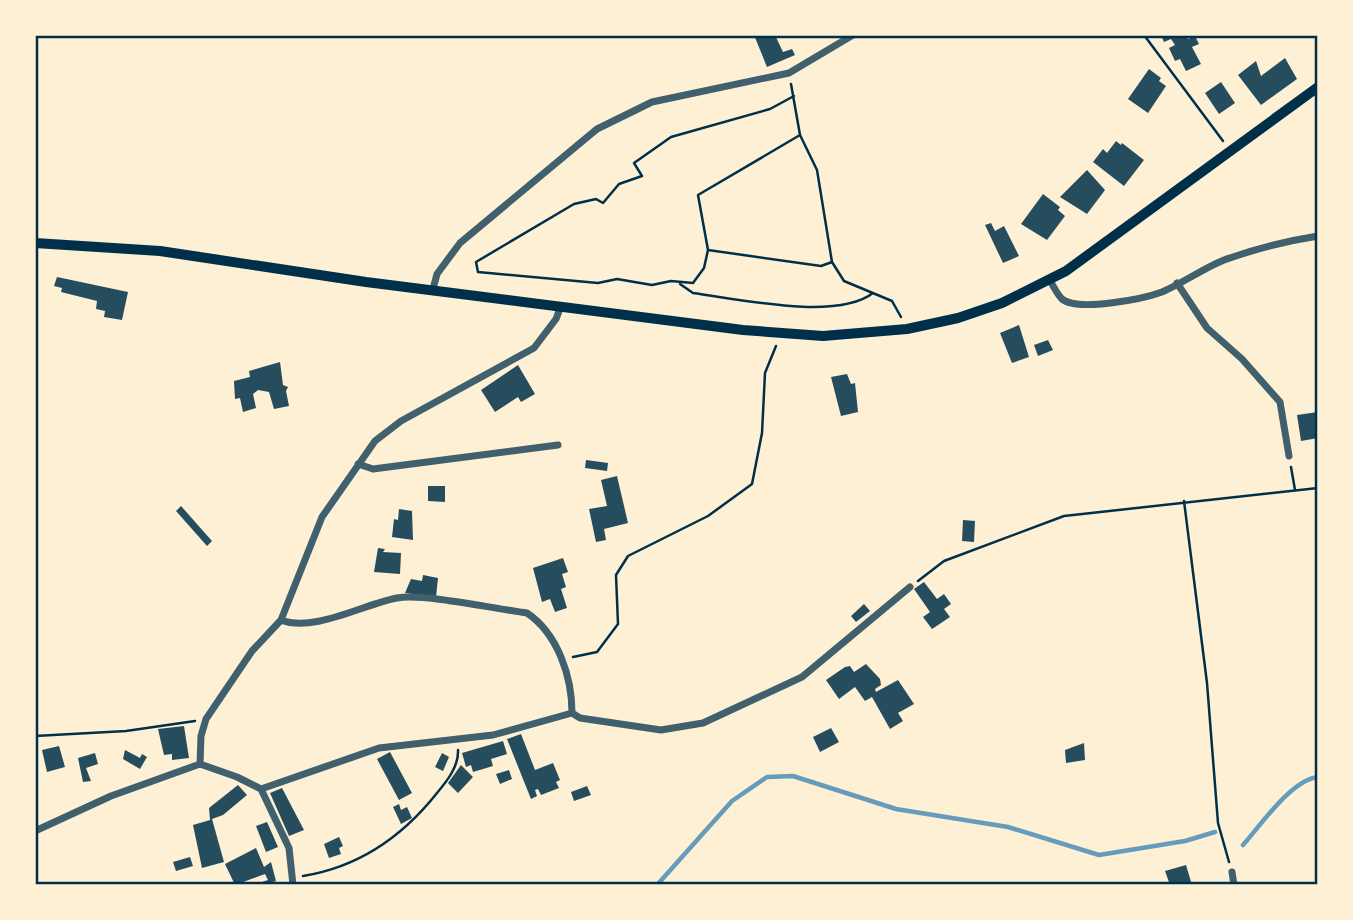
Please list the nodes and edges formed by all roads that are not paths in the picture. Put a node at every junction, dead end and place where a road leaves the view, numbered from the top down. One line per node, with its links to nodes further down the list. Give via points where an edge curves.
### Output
1 (853, 35): 7 (street, via 789,74 652,102 597,129 460,243 437,274)
2 (1318, 87): 5 (main road)
3 (1318, 236): 6 (street, via 1280,242)
4 (35, 243): 7 (main road, via 160,251)
5 (1050, 280): 6 (street, via 1062,300 1078,304 1132,300); 8 (main road, via 969,314 907,329 843,335 780,333)
6 (1177, 283): 10 (street, via 1207,328 1280,402)
7 (433, 289): 8 (main road)
8 (561, 306): 11 (street, via 534,348 401,421 375,441)
9 (558, 445): 11 (street, via 373,469)
10 (1289, 456)
11 (358, 464): 13 (street, via 321,517)
12 (910, 587): 14 (street, via 802,677 703,723 675,730 648,729)
13 (281, 620): 14 (street, via 307,623 398,597 527,613 563,660); 15 (street, via 252,651 206,719)
14 (572, 713): 16 (street, via 493,735 379,748)
15 (200, 764): 16 (street); 17 (street, via 111,796)
16 (261, 789): 19 (street, via 289,848)
17 (35, 831)
18 (1232, 872): 20 (street)
19 (293, 881)
20 (1234, 885)

